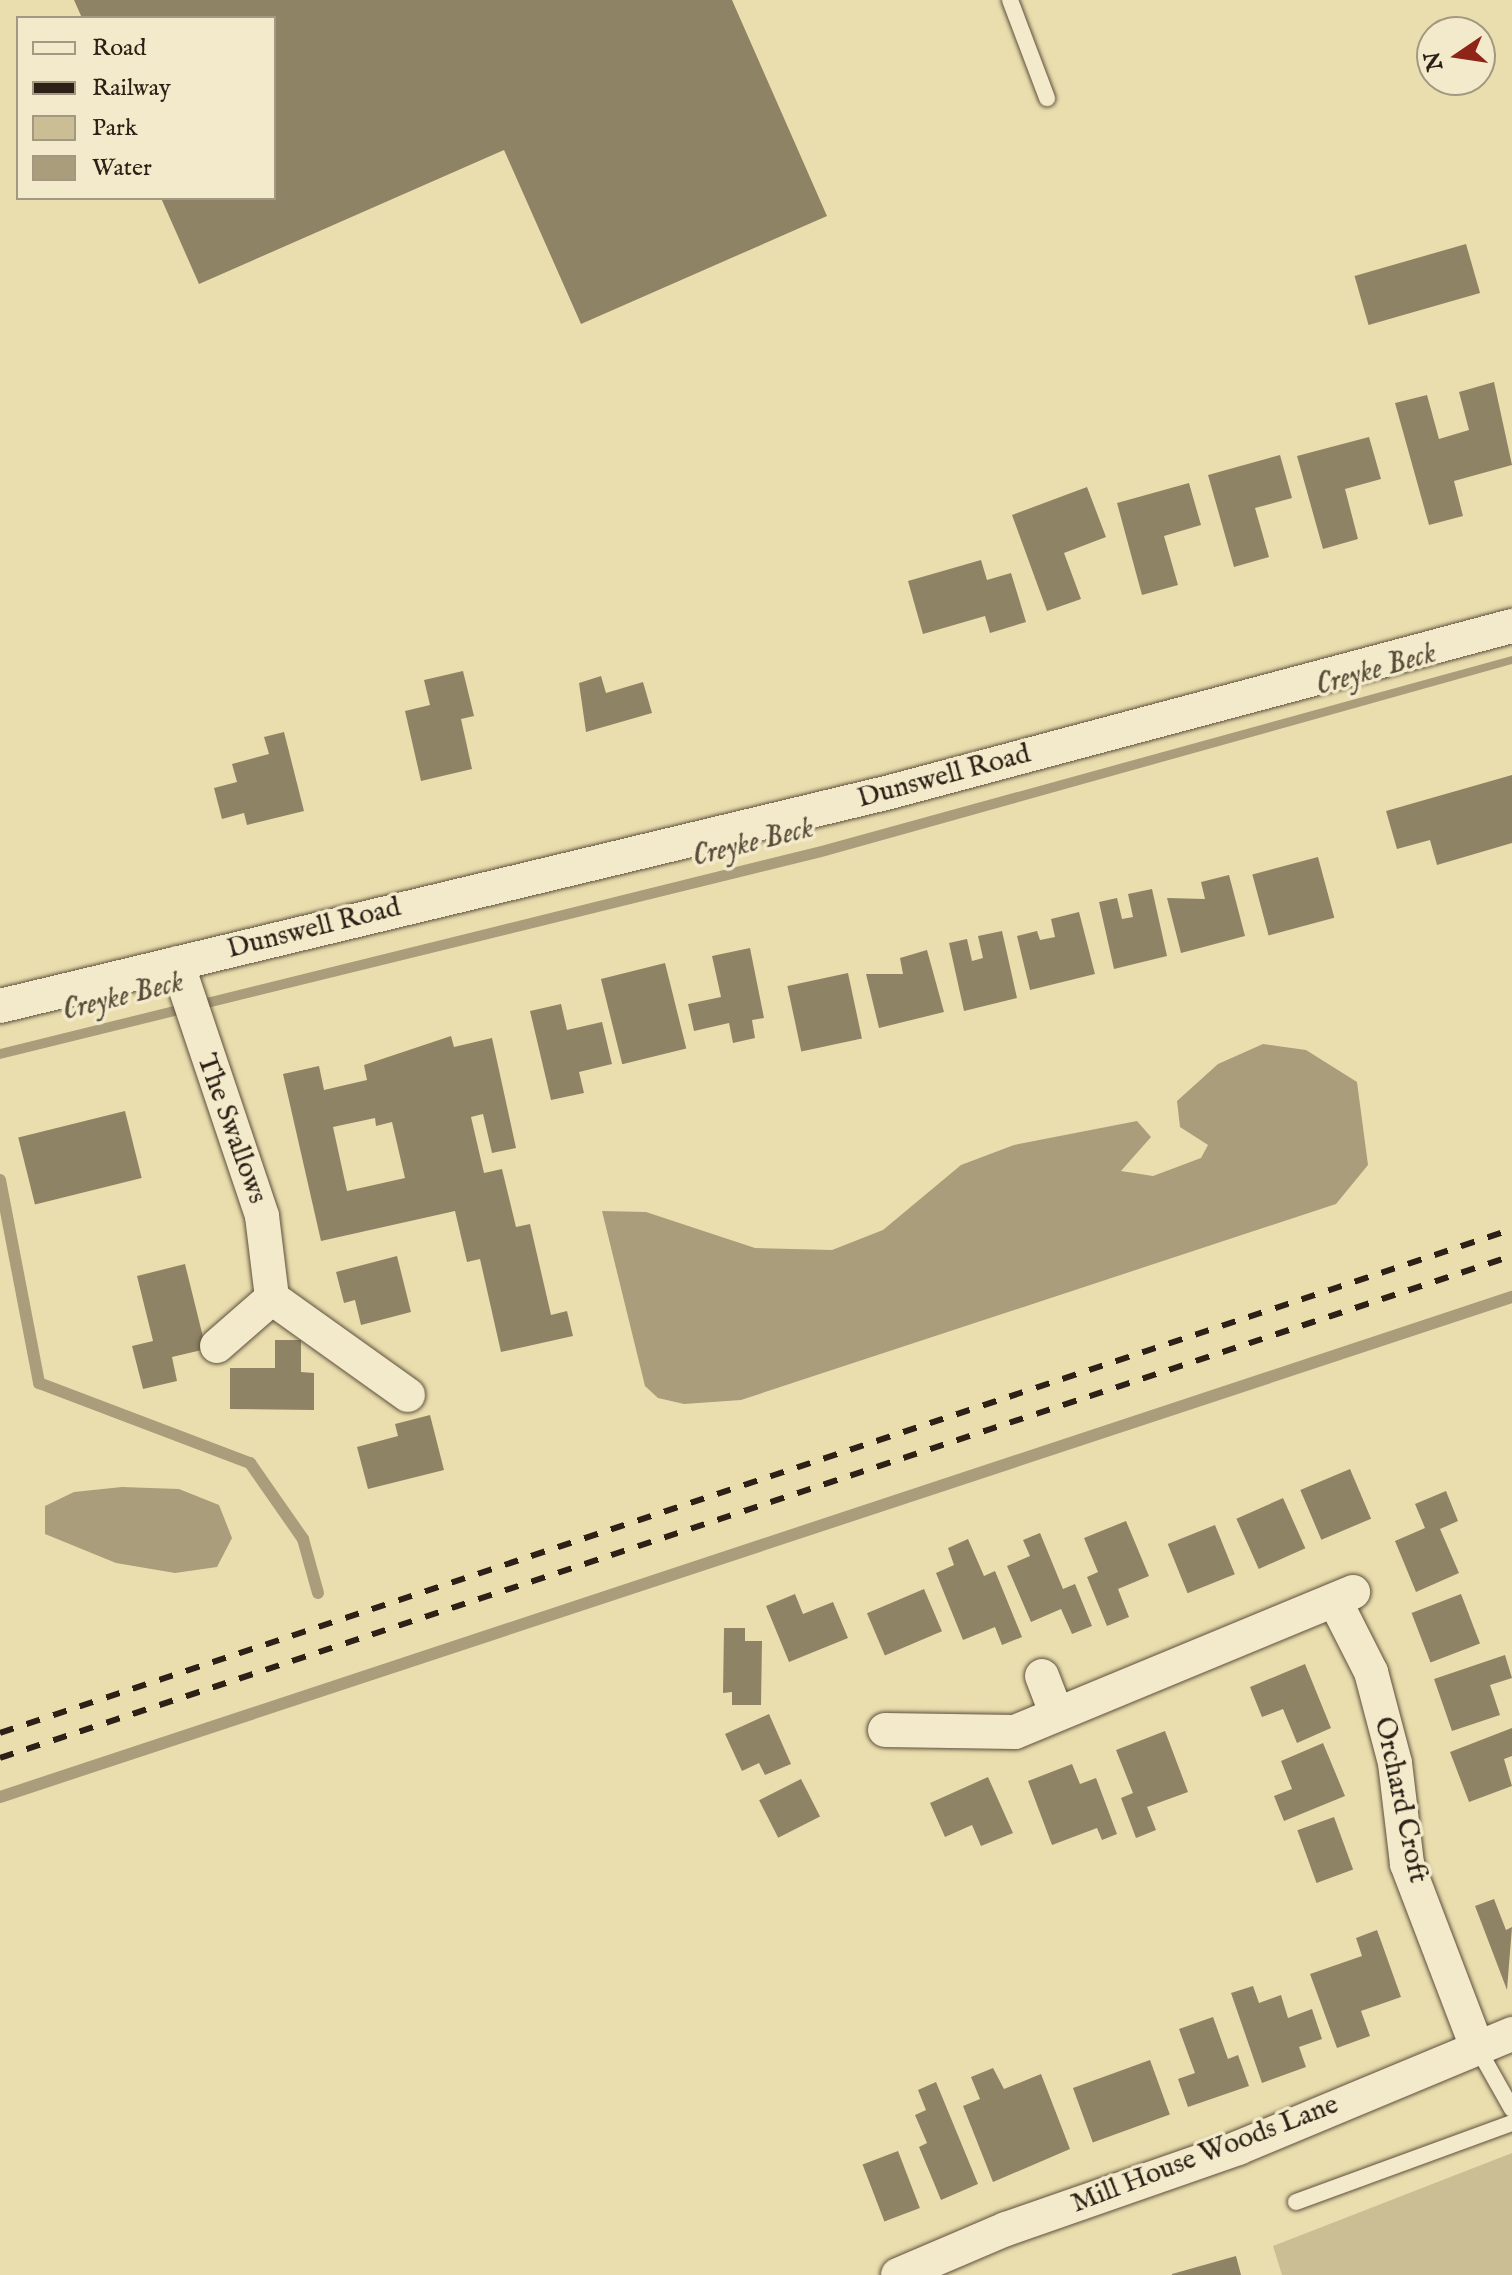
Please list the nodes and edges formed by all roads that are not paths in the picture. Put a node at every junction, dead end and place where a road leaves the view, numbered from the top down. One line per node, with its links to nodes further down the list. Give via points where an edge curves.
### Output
1 (1010, 0): 2 (lane)
2 (1047, 98)
3 (1512, 626): 4 (street, Dunswell Road)
4 (180, 974): 5 (street, Dunswell Road); 6 (street, The Swallows, via 262,1216)
5 (0, 1006)
6 (272, 1298): 7 (street); 8 (street)
7 (217, 1346)
8 (408, 1395)
9 (1042, 1676): 10 (street)
10 (1056, 1713): 11 (street, Orchard Croft, via 1015,1732); 13 (street, Orchard Croft, via 1344,1597 1395,1763 1407,1864)
11 (885, 1730)
12 (1512, 2034): 13 (street, Mill House Woods Lane)
13 (1477, 2047): 14 (lane); 17 (street, Mill House Woods Lane, via 1238,2148 1006,2229)
14 (1512, 2109)
15 (1512, 2123): 16 (lane)
16 (1296, 2202)
17 (898, 2275)

